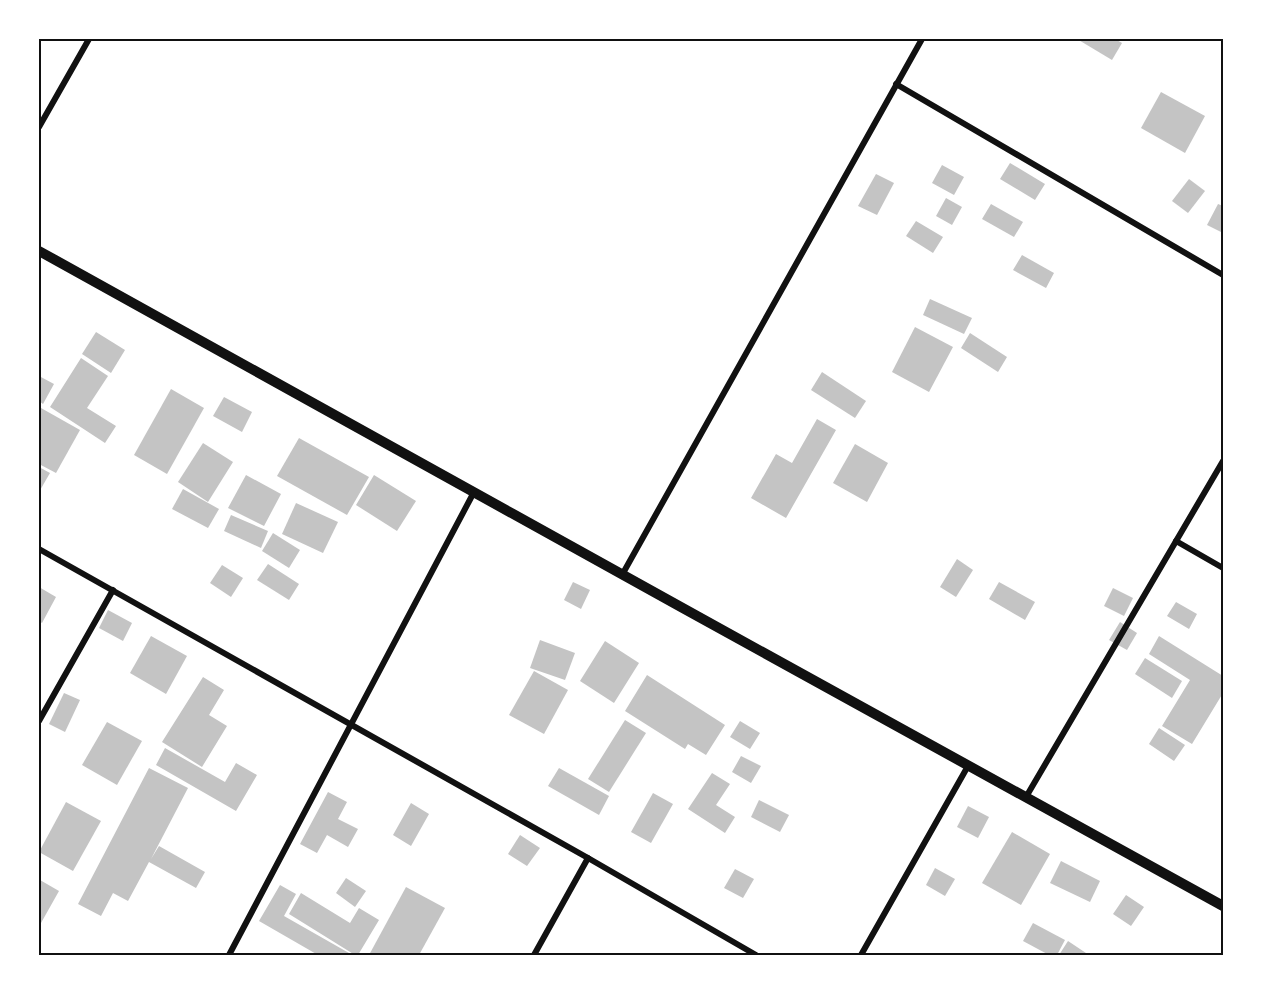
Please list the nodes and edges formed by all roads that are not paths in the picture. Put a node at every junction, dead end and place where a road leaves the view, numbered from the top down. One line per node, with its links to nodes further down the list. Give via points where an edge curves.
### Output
1 (89, 39): 4 (street)
2 (922, 39): 3 (street)
3 (897, 84): 6 (street); 12 (street)
4 (39, 127)
5 (39, 251): 8 (street)
6 (1223, 275)
7 (1223, 460): 9 (street)
8 (474, 492): 12 (street); 15 (street)
9 (1176, 541): 11 (street); 17 (street)
10 (39, 549): 13 (street)
11 (1223, 568)
12 (622, 576): 16 (street)
13 (113, 590): 14 (street); 15 (street)
14 (39, 720)
15 (351, 724): 18 (street); 20 (street)
16 (968, 766): 17 (street); 23 (street)
17 (1026, 797): 19 (street)
18 (588, 858): 21 (street); 22 (street)
19 (1223, 906)
20 (229, 955)
21 (534, 955)
22 (756, 955)
23 (861, 955)

